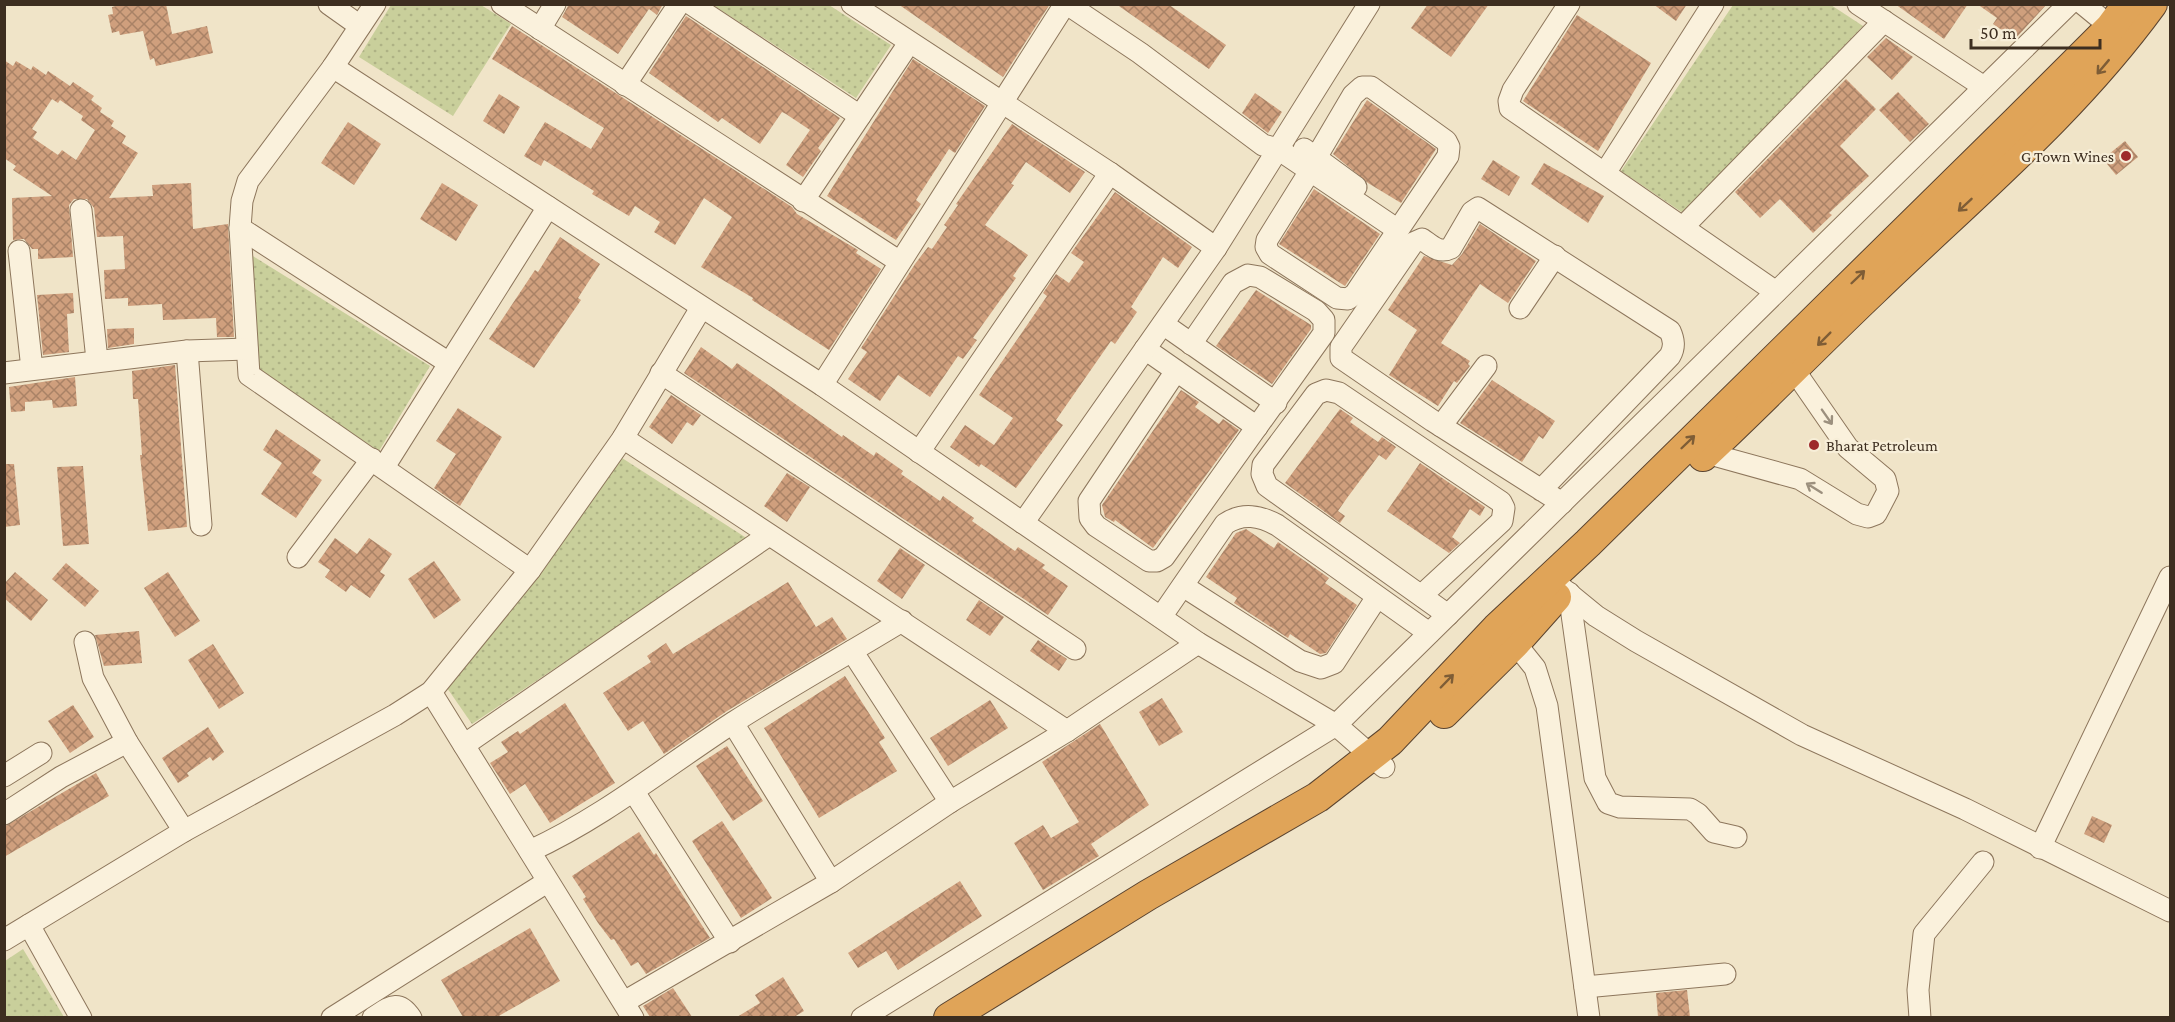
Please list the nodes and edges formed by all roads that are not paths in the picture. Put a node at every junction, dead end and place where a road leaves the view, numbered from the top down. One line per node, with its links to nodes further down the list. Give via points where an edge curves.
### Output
1 (329, 4): 18 (street)
2 (375, 4): 18 (street)
3 (502, 4): 19 (street)
4 (555, 4): 19 (street)
5 (679, 4): 22 (street)
6 (691, 4): 25 (street)
7 (852, 4): 20 (street)
8 (1066, 4): 24 (street); 27 (street, via 1140,53 1263,145)
9 (1370, 4): 27 (street)
10 (1569, 4): 30 (street, via 1509,101 1510,108)
11 (1713, 4): 30 (street)
12 (1858, 4): 17 (street)
13 (2068, 4): 23 (street)
14 (2083, 4): 16 (street)
15 (2152, 4): 26 (highway, one-way to 26, via 2089,85)
16 (2120, 16): 26 (highway)
17 (1884, 21): 23 (street); 35 (street)
18 (360, 26): 21 (street)
19 (540, 29): 22 (street)
20 (909, 43): 24 (street); 25 (street)
21 (333, 67): 32 (street); 36 (street, via 248,182)
22 (625, 85): 31 (street)
23 (1984, 87): 41 (street)
24 (1001, 102): 29 (street); 40 (street)
25 (860, 116): 31 (street)
26 (2026, 131): 50 (highway)
27 (1282, 143): 28 (street); 37 (street)
28 (1313, 164): 34 (street); 34 (street, via 1267,240 1270,254 1337,298 1348,299); 34 (street, via 1353,95 1362,87 1371,87 1449,147 1448,156)
29 (1110, 173): 37 (street); 62 (street)
30 (1605, 173): 35 (street)
31 (803, 201): 40 (street)
32 (548, 207): 42 (street); 51 (street)
33 (81, 210): 49 (street)
34 (1400, 226)
35 (1683, 227): 41 (street)
36 (240, 228): 46 (street); 51 (street)
37 (1216, 248): 44 (street)
38 (19, 250): 53 (street)
39 (1555, 256): 43 (street); 59 (street, via 1478,208 1451,248 1440,251 1422,239 1413,243 1348,337 1341,355 1345,362); 65 (street, via 1670,331 1674,344 1670,356)
40 (900, 262): 57 (street)
41 (1776, 292): 66 (street)
42 (701, 308): 56 (street); 57 (street)
43 (1520, 309)
44 (1163, 324): 45 (street); 47 (street)
45 (1191, 344): 58 (street); 58 (street, via 1233,283 1248,275 1260,277 1316,311 1324,320 1324,333)
46 (247, 349): 48 (street); 64 (street, via 249,375)
47 (1145, 349): 54 (street); 67 (street)
48 (187, 351): 49 (street); 68 (street)
49 (97, 360): 53 (street)
50 (1787, 361): 63 (highway); 63 (street, one-way to 63, via 1848,448 1885,479 1888,491 1876,514 1857,514 1800,479); 93 (highway, one-way to 50, via 1390,741 1497,628)
51 (450, 363): 64 (street)
52 (1486, 366): 59 (street)
53 (32, 369): 55 (street)
54 (1176, 371): 60 (street); 60 (street, via 1089,501 1090,518 1096,526 1133,552 1149,561 1164,557)
55 (4, 373)
56 (662, 373): 61 (street); 84 (street)
57 (822, 385): 62 (street)
58 (1276, 403): 60 (street)
59 (1441, 426): 65 (street)
60 (1257, 427)
61 (623, 438): 69 (street); 71 (street)
62 (919, 452): 67 (street)
63 (1706, 453): 74 (highway)
64 (378, 463): 70 (street); 71 (street)
65 (1542, 490): 66 (street)
66 (1562, 503): 77 (street)
67 (1023, 523): 78 (street)
68 (201, 525)
69 (769, 535): 79 (street); 91 (street)
70 (298, 557)
71 (530, 570): 86 (street)
72 (2170, 577): 100 (street)
73 (1183, 586): 76 (street, via 1226,524 1249,516 1277,525); 76 (street, via 1300,660 1321,668 1334,663); 78 (street)
74 (1566, 591): 83 (highway); 99 (street, via 1595,778 1608,803 1620,807 1690,809 1714,832); 100 (street, via 1636,641 1802,735 1965,809)
75 (1422, 595): 75 (street, via 1267,486 1263,465 1316,394 1326,390 1339,393 1501,502 1502,521); 77 (street)
76 (1377, 597): 80 (street)
77 (1448, 615): 80 (street)
78 (1161, 617): 82 (street)
79 (902, 621): 85 (street); 89 (street)
80 (1429, 633): 88 (street)
81 (85, 642): 90 (street, via 93,678)
82 (1198, 643): 88 (street); 89 (street)
83 (1515, 643): 93 (highway, via 1431,726); 111 (street, via 1535,668 1547,706)
84 (1075, 649)
85 (852, 651): 87 (street); 96 (street)
86 (431, 692): 91 (street); 98 (street)
87 (733, 723): 95 (street); 104 (street)
88 (1336, 725): 93 (street); 117 (street)
89 (1067, 731): 96 (street)
90 (127, 742): 97 (street, via 61,777); 98 (street)
91 (464, 745): 101 (street)
92 (41, 753): 94 (street)
93 (1378, 761): 105 (highway, via 1325,813)
94 (4, 776)
95 (634, 792): 101 (street); 109 (street)
96 (950, 802): 104 (street)
97 (4, 814)
98 (184, 831): 107 (street)
99 (1736, 837)
100 (2040, 848): 106 (street)
101 (530, 851): 103 (street)
102 (1983, 862): 121 (street, via 1924,934 1918,980)
103 (547, 882): 112 (street); 114 (street)
104 (831, 882): 109 (street)
105 (1172, 892): 118 (highway); 119 (highway)
106 (2170, 911)
107 (29, 925): 108 (street); 113 (street)
108 (4, 940)
109 (730, 942): 112 (street)
110 (1725, 974): 111 (street)
111 (1586, 987): 120 (street)
112 (629, 1010)
113 (81, 1017)
114 (332, 1017)
115 (373, 1017): 116 (street, via 398,1006)
116 (411, 1017)
117 (862, 1017)
118 (949, 1017)
119 (981, 1017)
120 (1589, 1017)
121 (1920, 1017)

